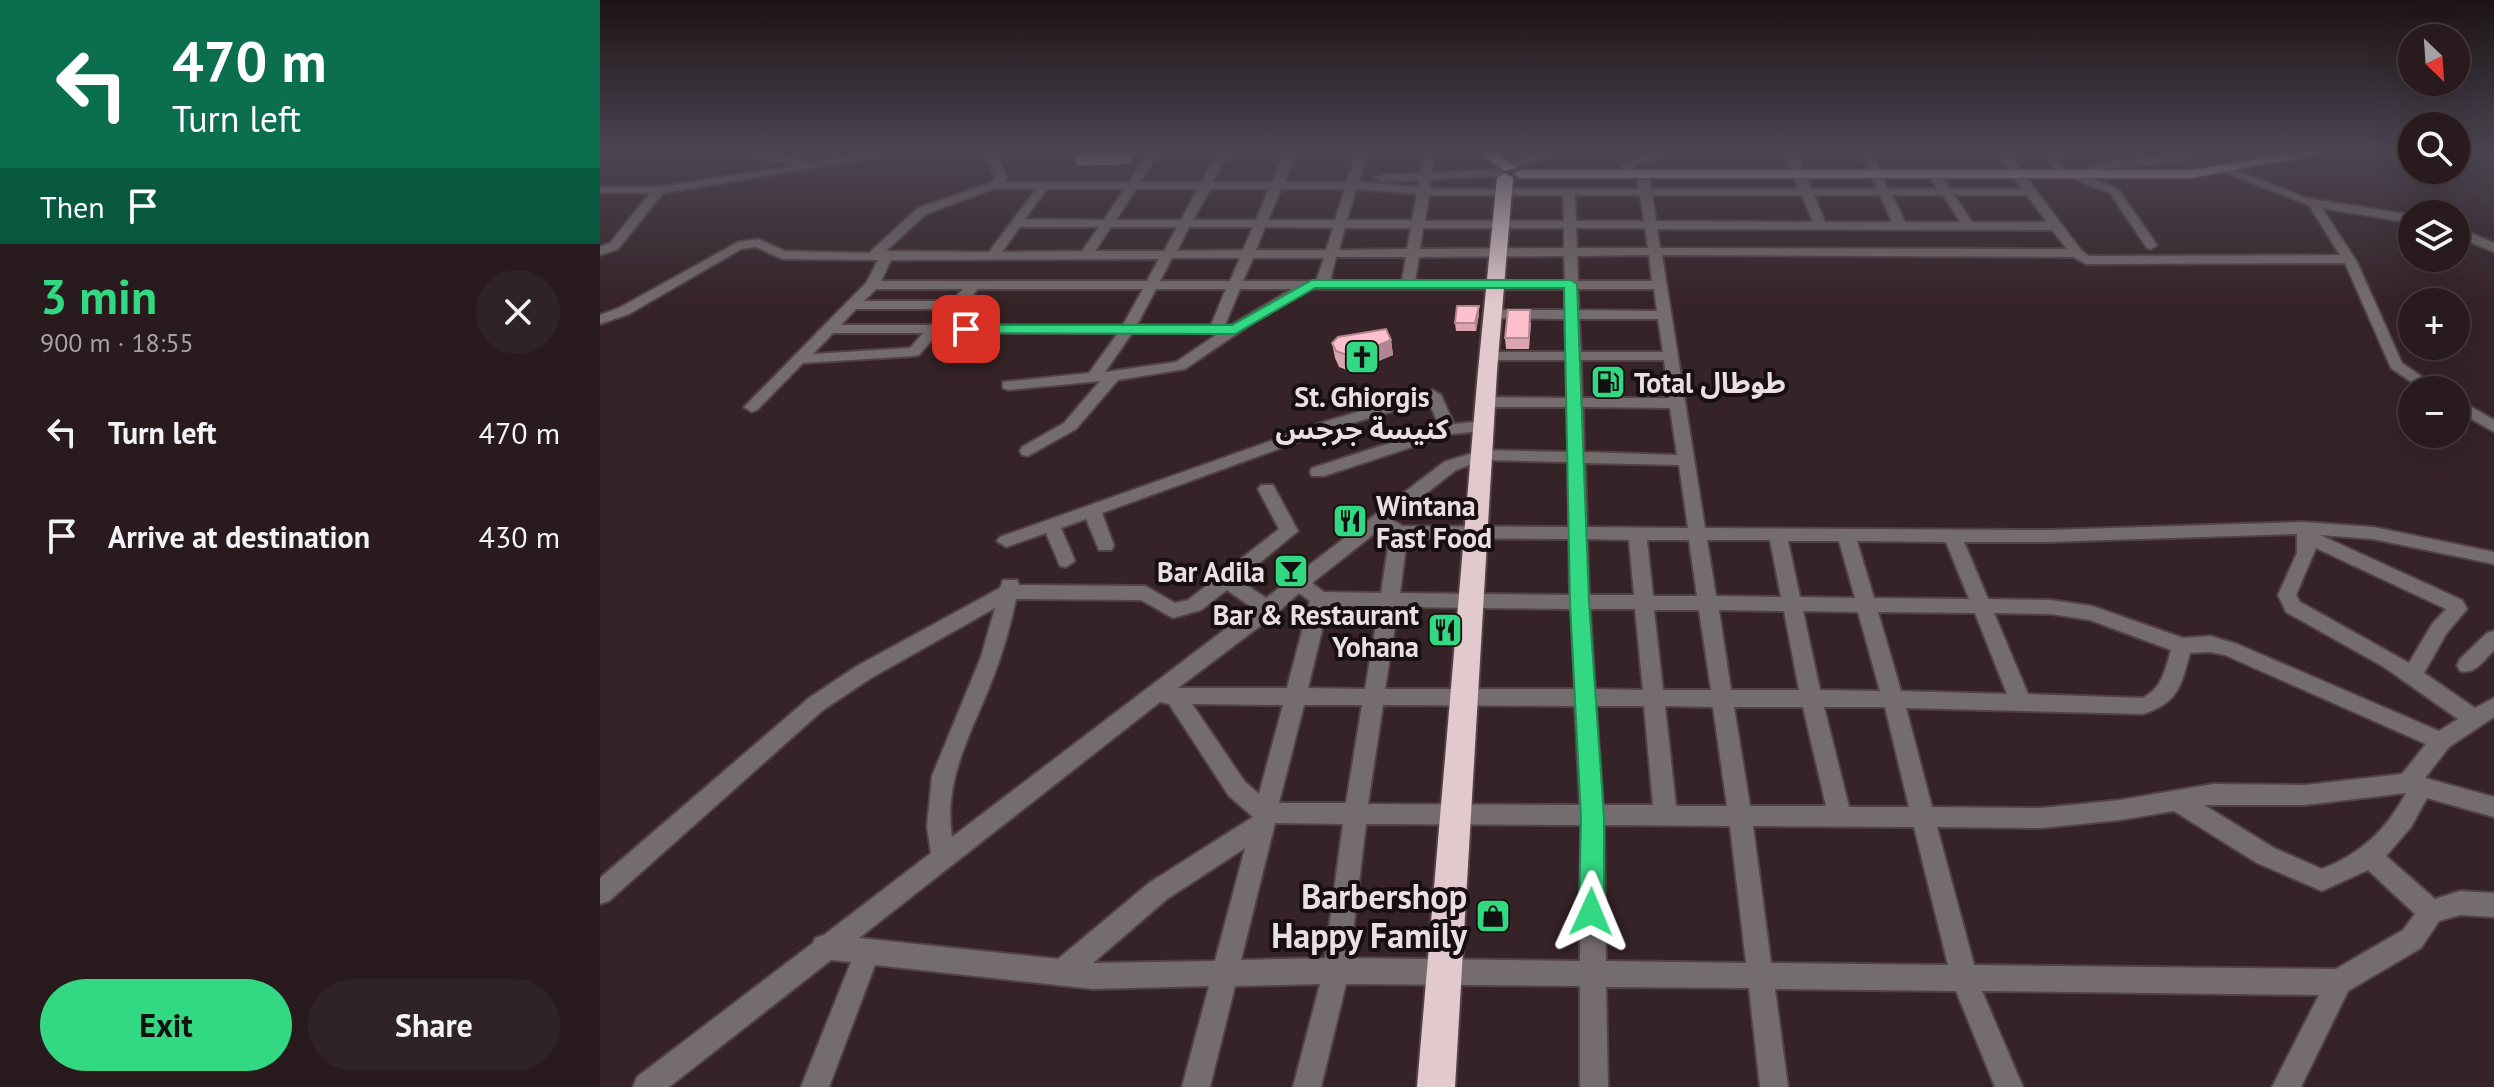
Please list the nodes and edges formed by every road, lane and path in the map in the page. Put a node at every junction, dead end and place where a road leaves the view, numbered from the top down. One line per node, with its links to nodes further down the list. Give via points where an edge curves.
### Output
1 (649, 203): 40 (street, via 614,246)
2 (943, 203): 46 (street, via 922,211)
3 (1031, 203): 23 (street)
4 (1121, 203): 24 (street)
5 (1195, 203): 25 (street)
6 (1271, 203): 26 (street)
7 (1347, 203): 27 (street)
8 (1421, 203): 28 (street)
9 (1505, 203): 29 (highway)
10 (1569, 203): 31 (street)
11 (1645, 203): 32 (street)
12 (1708, 203): 21 (street)
13 (1723, 203): 21 (street)
14 (1751, 203): 21 (street)
15 (1810, 203): 30 (street)
16 (1889, 203): 33 (street)
17 (1954, 203): 35 (street)
18 (2038, 203): 36 (street)
19 (2122, 203): 38 (street)
20 (2313, 203): 22 (street); 54 (street)
21 (1724, 208): 30 (street); 32 (street); 41 (street)
22 (2398, 217)
23 (1017, 223): 24 (street); 47 (street)
24 (1107, 224): 25 (street); 48 (street)
25 (1184, 224): 26 (street); 49 (street)
26 (1262, 224): 27 (street); 50 (street)
27 (1340, 224): 28 (street); 51 (street)
28 (1418, 224): 29 (street); 52 (street)
29 (1503, 224): 31 (street); 43 (highway)
30 (1820, 224): 33 (street)
31 (1570, 225): 32 (street); 53 (street)
32 (1651, 225): 42 (street)
33 (1900, 225): 34 (street)
34 (1944, 226): 35 (street); 44 (street)
35 (1969, 226): 36 (street)
36 (2056, 226): 45 (street)
37 (2470, 237): 39 (street)
38 (2151, 245)
39 (2494, 248)
40 (600, 251)
41 (1735, 251): 42 (street); 44 (street)
42 (1656, 252): 53 (street); 63 (street)
43 (1500, 253): 52 (street); 53 (street); 59 (highway)
44 (1959, 253): 45 (street)
45 (2076, 253): 54 (street, via 2094,261)
46 (881, 254): 47 (street); 61 (street); 69 (street, via 796,256 751,243 738,246)
47 (994, 254): 48 (street)
48 (1087, 254): 49 (street)
49 (1168, 254): 50 (street); 55 (street)
50 (1248, 254): 51 (street); 57 (street)
51 (1331, 254): 52 (street); 58 (street)
52 (1413, 254): 56 (street)
53 (1570, 254): 60 (street)
54 (2349, 259): 81 (street, via 2396,365)
55 (1153, 283): 57 (street); 62 (street); 74 (street)
56 (1408, 283): 58 (street); 59 (street)
57 (1235, 284): 58 (street); 72 (street)
58 (1317, 284): 73 (street)
59 (1497, 284): 60 (street); 66 (highway)
60 (1570, 284): 63 (street); 67 (street)
61 (872, 285): 62 (street); 64 (street)
62 (974, 285): 65 (street)
63 (1661, 285): 68 (street)
64 (852, 305): 65 (street); 70 (street)
65 (956, 305): 71 (street)
66 (1492, 314): 67 (street); 75 (highway)
67 (1571, 314): 68 (street); 76 (street)
68 (1665, 315): 77 (street)
69 (600, 320)
70 (828, 329): 71 (street); 78 (street)
71 (937, 329): 74 (street); 78 (street, via 910,353)
72 (1216, 329): 73 (street); 74 (street)
73 (1235, 329): 79 (street, via 1180,366)
74 (1127, 330): 80 (street)
75 (1487, 356): 76 (street); 87 (highway)
76 (1575, 356): 77 (street); 83 (street)
77 (1670, 356): 84 (street)
78 (799, 359): 85 (street)
79 (1114, 375): 80 (street); 90 (street, via 1070,426)
80 (1095, 376): 82 (street)
81 (2412, 376)
82 (1008, 385)
83 (1576, 403): 84 (street); 87 (street); 92 (street)
84 (1678, 403): 93 (street)
85 (752, 407)
86 (2470, 412): 88 (street)
87 (1483, 414): 89 (street); 91 (highway)
88 (2494, 427)
89 (1449, 429): 94 (street); 96 (street, via 1433,395 1333,424)
90 (1028, 451)
91 (1482, 455): 92 (street); 98 (street, via 1450,466); 99 (highway)
92 (1576, 458): 93 (street); 100 (street)
93 (1686, 460): 102 (street)
94 (1318, 472)
95 (1267, 489): 111 (street, via 1289,531)
96 (1092, 510): 97 (street); 108 (street)
97 (1051, 525): 107 (street); 110 (street)
98 (1392, 525): 99 (street); 112 (street); 115 (street)
99 (1476, 532): 100 (street); 116 (highway)
100 (1578, 532): 101 (street); 119 (street)
101 (1637, 532): 102 (street); 117 (street)
102 (1696, 532): 104 (street); 118 (street)
103 (2307, 533): 106 (street); 109 (street, via 2373,533); 127 (street, via 2287,595 2293,607); 127 (street, via 2455,605)
104 (1778, 534): 105 (street); 120 (street)
105 (1846, 535): 106 (street); 121 (street)
106 (1953, 536): 122 (street)
107 (1006, 541)
108 (1105, 546)
109 (2494, 558)
110 (1066, 561)
111 (1226, 580): 113 (street, via 1194,605 1173,611 1145,593); 123 (street)
112 (1300, 584): 114 (street); 123 (street)
113 (1010, 586): 152 (street, via 991,658 936,797); 154 (street, via 816,704)
114 (1320, 599): 115 (street); 129 (street)
115 (1390, 600): 116 (street); 132 (street)
116 (1472, 601): 119 (street); 135 (highway)
117 (1645, 601): 118 (street); 119 (street); 131 (street)
118 (1707, 601): 120 (street); 133 (street)
119 (1580, 602): 130 (street)
120 (1790, 602): 121 (street); 134 (street)
121 (1864, 603): 122 (street); 136 (street)
122 (1980, 605): 125 (street, via 2092,613); 137 (street)
123 (1269, 609): 128 (street)
124 (2494, 638): 126 (street)
125 (2182, 646): 137 (street, via 2168,691 2159,702); 140 (street, via 2230,649)
126 (2467, 665)
127 (2412, 675): 139 (street)
128 (1165, 695): 129 (street); 151 (street); 152 (street)
129 (1294, 697): 132 (street); 151 (street)
130 (1586, 697): 131 (street); 135 (street); 147 (street)
131 (1656, 697): 133 (street); 148 (street)
132 (1375, 698): 135 (street); 144 (street)
133 (1722, 698): 134 (street); 146 (street)
134 (1811, 698): 136 (street); 149 (street)
135 (1465, 699): 145 (highway)
136 (1893, 699): 137 (street); 150 (street)
137 (2022, 704)
138 (2494, 706): 139 (street)
139 (2476, 720): 140 (street)
140 (2441, 741): 141 (street)
141 (2414, 785): 142 (street, via 2321,794 2213,794); 143 (street); 153 (street, via 2401,826)
142 (2178, 801): 150 (street, via 2041,818); 153 (street, via 2231,836 2322,880)
143 (2494, 807)
144 (1356, 814): 145 (street); 151 (street); 160 (street)
145 (1456, 815): 147 (street); 162 (highway)
146 (1740, 816): 148 (street); 149 (street); 164 (street)
147 (1592, 817): 148 (street); 163 (street)
148 (1666, 817)
149 (1840, 817): 150 (street)
150 (1922, 817): 165 (street)
151 (1263, 819): 159 (street); 161 (street, via 1158,891)
152 (943, 857): 157 (street)
153 (2370, 857): 156 (street)
154 (600, 893)
155 (2494, 905): 156 (street, via 2460,903)
156 (2431, 912): 166 (street, via 2412,939)
157 (824, 947): 158 (street); 168 (street)
158 (867, 953): 161 (street); 169 (street)
159 (1225, 971): 160 (street); 161 (street, via 1166,976); 170 (street)
160 (1336, 971): 162 (street); 171 (street)
161 (1062, 973)
162 (1444, 973): 163 (street); 172 (highway)
163 (1591, 975): 164 (street); 173 (street)
164 (1761, 977): 165 (street); 174 (street)
165 (1964, 978): 166 (street); 167 (street)
166 (2339, 982): 175 (street)
167 (2013, 1084)
168 (647, 1087)
169 (815, 1087)
170 (1196, 1087)
171 (1307, 1087)
172 (1436, 1087)
173 (1594, 1087)
174 (1774, 1087)
175 (2286, 1087)

